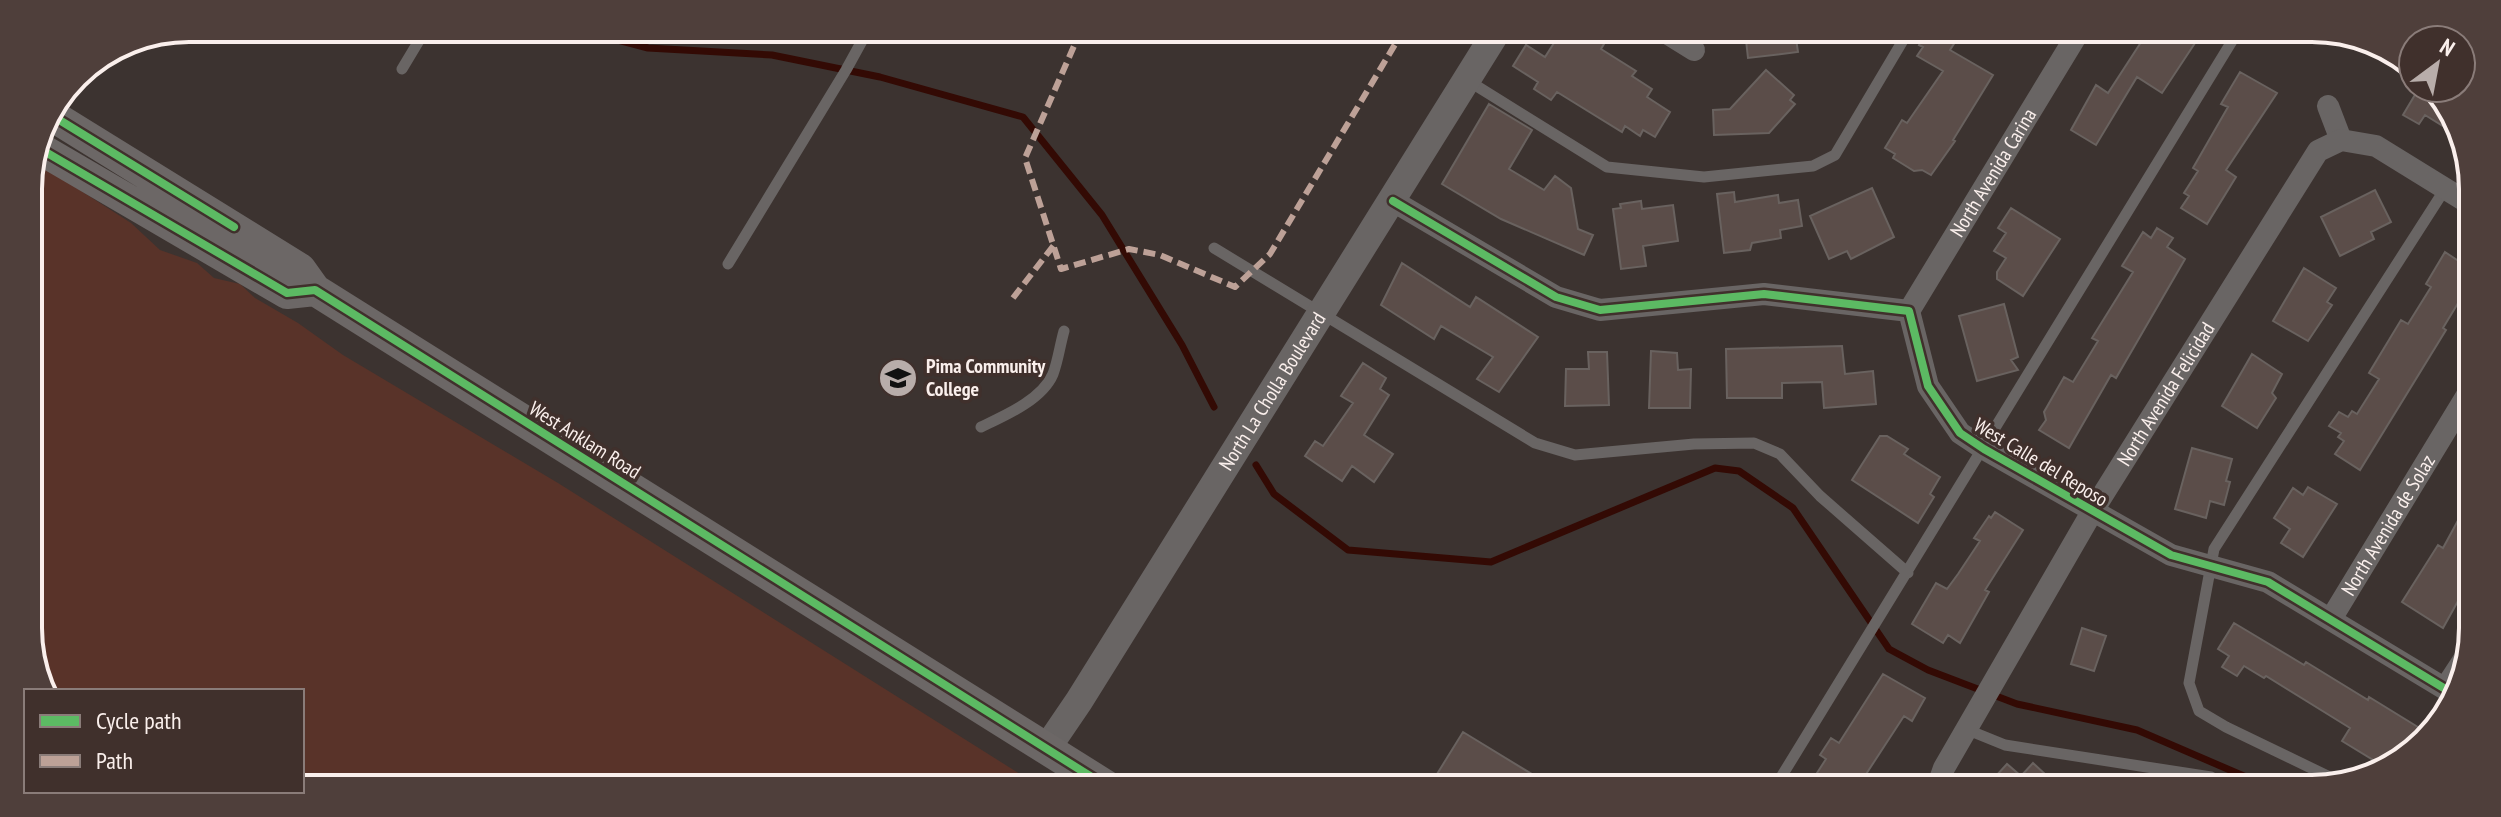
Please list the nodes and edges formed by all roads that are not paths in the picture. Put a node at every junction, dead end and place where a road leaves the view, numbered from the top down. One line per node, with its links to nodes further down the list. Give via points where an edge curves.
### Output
1 (418, 42): 9 (lane)
2 (861, 42): 19 (lane)
3 (1490, 42): 10 (street, North La Cholla Boulevard)
4 (1681, 42): 8 (street)
5 (1902, 42): 10 (lane, via 1835,155 1813,166 1704,177 1607,167)
6 (2073, 42): 21 (street, North Avenida Carina)
7 (2232, 42): 26 (lane)
8 (1694, 50)
9 (402, 69)
10 (1467, 80): 17 (street, North La Cholla Boulevard)
11 (2328, 106): 13 (street)
12 (59, 120): 20 (main road, West Anklam Road, via 300,269)
13 (2341, 140): 15 (street, via 2376,146); 27 (street, North Avenida Felicidad, via 2313,158)
14 (47, 150): 20 (main road, West Anklam Road, via 287,293)
15 (2445, 189): 16 (street); 28 (lane, via 2214,549)
16 (2459, 197)
17 (1393, 201): 21 (street, via 1556,297 1600,310 1764,294); 22 (street, North La Cholla Boulevard)
18 (1214, 248): 22 (lane)
19 (728, 264)
20 (315, 290): 33 (main road, West Anklam Road)
21 (1909, 311): 26 (street, West Calle del Reposo, via 1928,386 1960,433)
22 (1322, 314): 29 (lane, via 1535,443 1575,455 1754,443 1780,454); 33 (street, North La Cholla Boulevard)
23 (1064, 331): 25 (lane, via 1052,377 1036,395)
24 (2459, 408): 30 (street, North Avenida de Solaz)
25 (981, 427)
26 (1984, 449): 27 (street, West Calle del Reposo); 29 (lane)
27 (2092, 512): 28 (street, West Calle del Reposo, via 2171,555); 32 (street, North Avenida Felicidad)
28 (2211, 566): 30 (street, West Calle del Reposo, via 2268,582); 38 (lane, via 2189,683 2199,711)
29 (1908, 573): 35 (lane)
30 (2331, 619): 31 (street, West Calle del Reposo)
31 (2446, 690)
32 (1968, 730): 36 (street, North Avenida Felicidad); 37 (lane, via 2005,745)
33 (1047, 748): 34 (main road, West Anklam Road)
34 (1089, 775)
35 (1782, 775)
36 (1942, 775)
37 (2198, 775)
38 (2325, 775)

